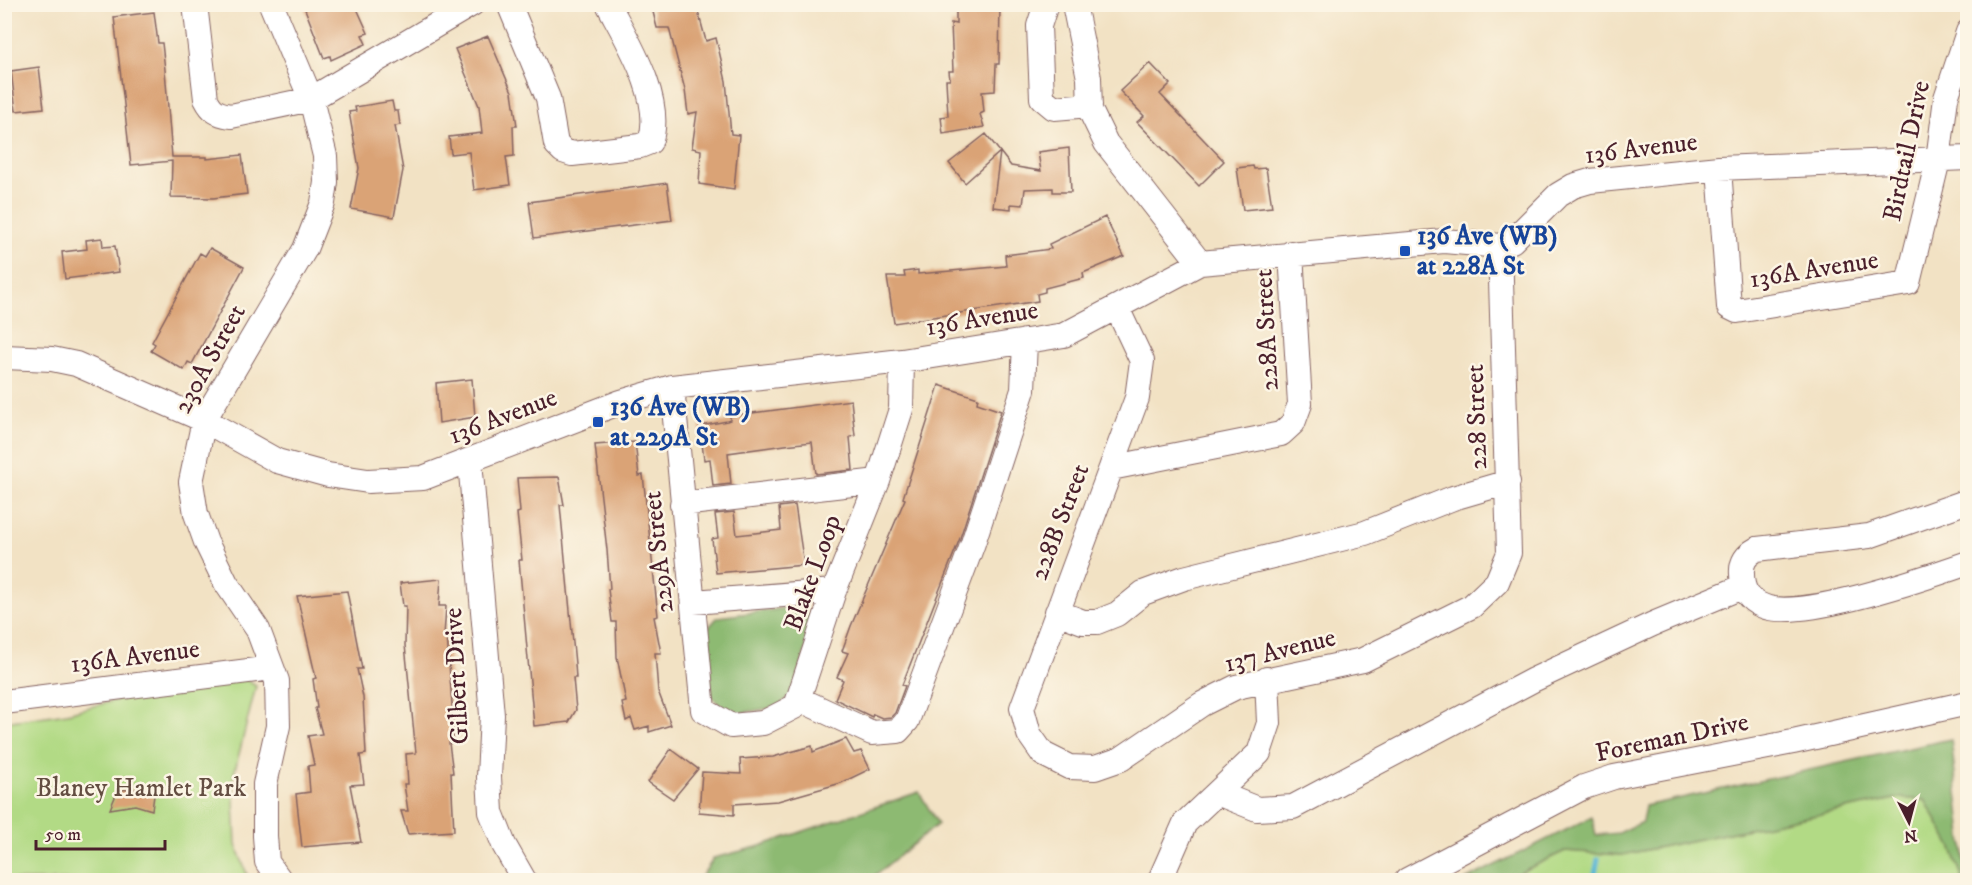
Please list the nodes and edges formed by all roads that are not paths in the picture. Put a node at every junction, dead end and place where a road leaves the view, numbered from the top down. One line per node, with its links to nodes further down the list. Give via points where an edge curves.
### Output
1 (195, 4): 9 (street, via 206,99 211,109 231,117)
2 (271, 4): 9 (street, 230A Street)
3 (472, 4): 9 (street)
4 (509, 4): 5 (street, via 548,98 556,144 572,154 640,147 650,142 654,130 645,73)
5 (608, 4)
6 (1046, 4): 10 (street, via 1039,26 1042,98 1054,108)
7 (1074, 4): 10 (street, via 1089,78)
8 (1968, 32): 12 (street, Birdtail Drive, via 1946,98)
9 (311, 99): 23 (street, 230A Street, via 325,156 323,203 305,249)
10 (1090, 105): 16 (street, via 1106,143)
11 (1968, 158): 12 (street, 136 Avenue)
12 (1938, 160): 13 (street, 136 Avenue); 17 (street, Birdtail Drive)
13 (1719, 168): 14 (street, 136 Avenue, via 1573,186 1557,195 1512,241); 17 (street, 136A Avenue, via 1729,307 1737,311)
14 (1500, 246): 15 (street, 136 Avenue, via 1444,241); 27 (street, 228 Street)
15 (1291, 253): 16 (street, 136 Avenue); 25 (street, 228A Street, via 1300,404 1293,423 1281,434)
16 (1200, 263): 18 (street, 136 Avenue)
17 (1908, 283)
18 (1117, 308): 19 (street, 136 Avenue, via 1064,335); 25 (street, 228B Street, via 1142,361 1137,398)
19 (1025, 341): 21 (street, 136 Avenue); 38 (street, via 1023,390 973,543 907,721 898,731 872,733)
20 (4, 357): 23 (street, 136 Avenue, via 76,364)
21 (902, 361): 22 (street, 136 Avenue); 26 (street, Blake Loop, via 901,409)
22 (672, 387): 24 (street, 136 Avenue, via 621,402); 29 (street, 229A Street)
23 (204, 420): 24 (street, 136 Avenue, via 277,461 328,476 368,481 423,478); 36 (street, 230A Street, via 191,482 196,514 226,583 258,630)
24 (470, 461): 44 (street, Gilbert Drive, via 492,715 491,812)
25 (1111, 468): 35 (street, 228B Street)
26 (878, 481): 29 (street); 33 (street, Blake Loop)
27 (1508, 482): 31 (street, 228 Street, via 1509,553); 35 (street, via 1453,498 1365,533 1184,578 1143,593 1117,614 1097,622 1083,622)
28 (1968, 501): 32 (street, via 1869,537 1757,549 1746,555)
29 (682, 504): 34 (street, 229A Street)
30 (1968, 563): 32 (street, via 1893,589 1793,608 1765,607 1751,599)
31 (1497, 582): 37 (street, 137 Avenue, via 1472,606 1363,660)
32 (1742, 587): 42 (street, via 1533,680 1293,807 1257,809)
33 (834, 591): 34 (street); 38 (street, Blake Loop)
34 (693, 602): 38 (street, 229A Street, via 703,710 731,726 763,723 796,706)
35 (1057, 612): 41 (street, 228B Street, via 1022,708 1029,734)
36 (272, 668): 39 (street, 136A Avenue); 43 (street, 230A Street, via 277,681 278,726 265,784 265,836 267,862)
37 (1266, 679): 41 (street, 137 Avenue, via 1236,687 1202,704 1120,759 1095,768 1069,767); 42 (street, via 1269,723 1259,753)
38 (799, 699)
39 (4, 702)
40 (1968, 703): 46 (street, Foreman Drive, via 1614,777 1584,787)
41 (1043, 754)
42 (1217, 793): 45 (street, via 1185,823)
43 (280, 880)
44 (524, 880)
45 (1160, 880)
46 (1407, 880)

